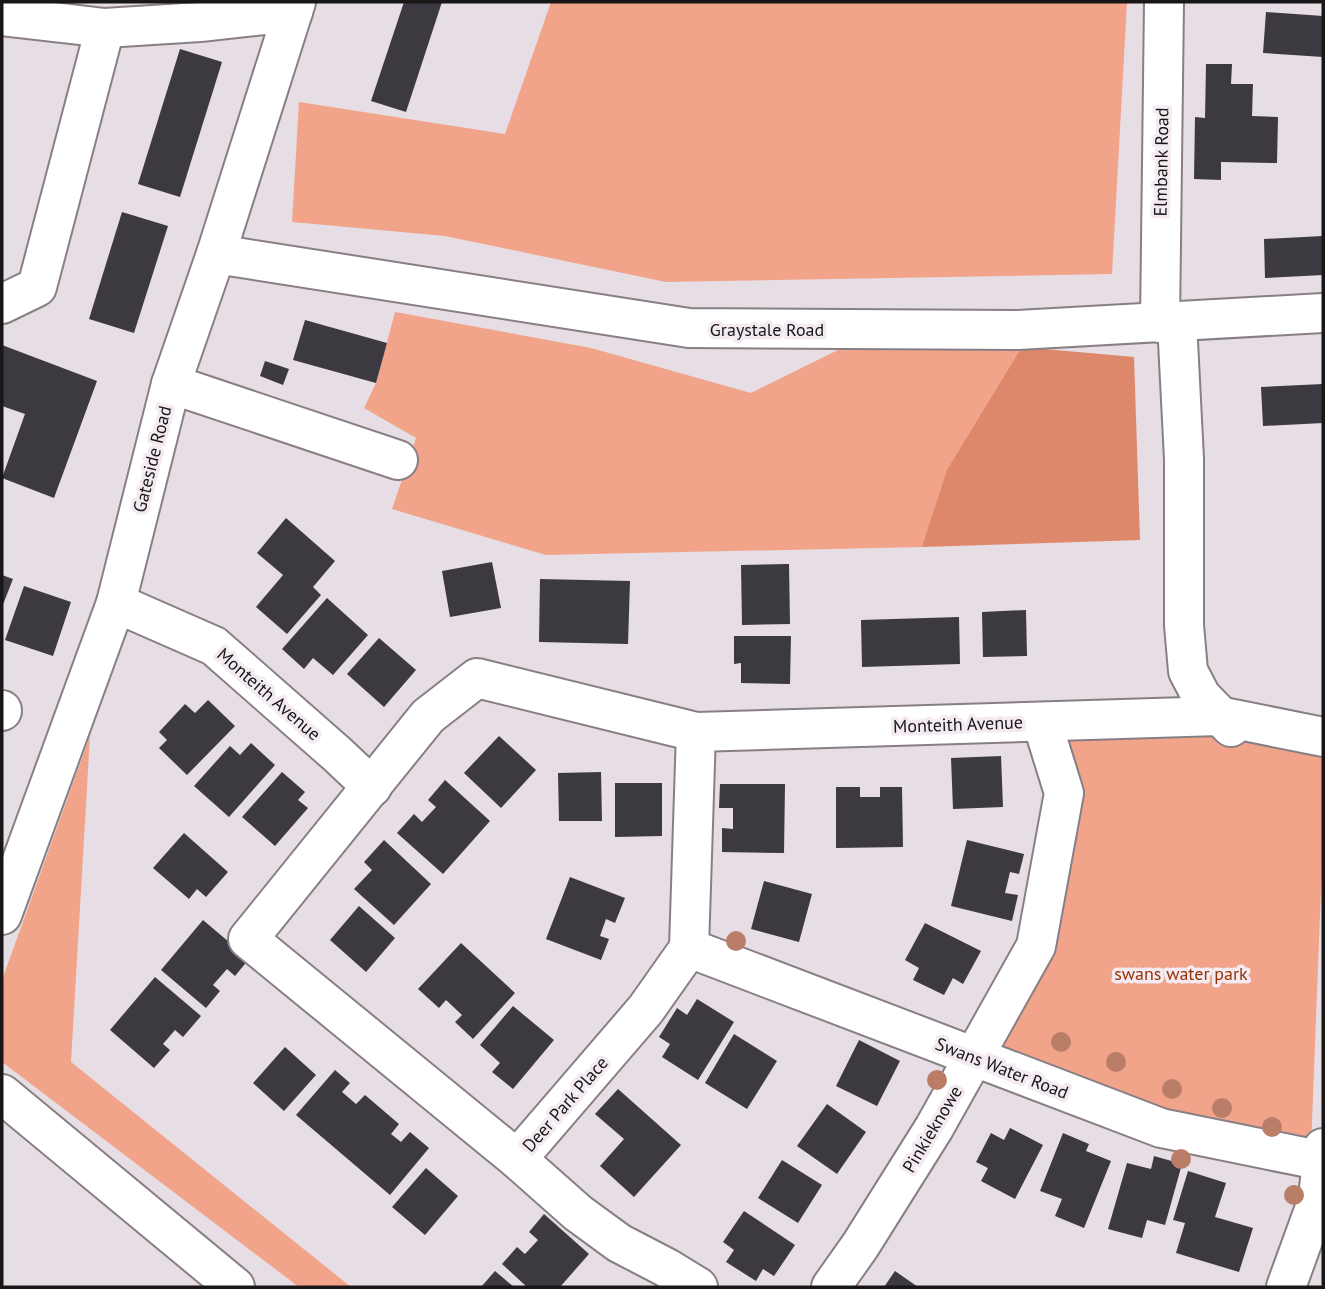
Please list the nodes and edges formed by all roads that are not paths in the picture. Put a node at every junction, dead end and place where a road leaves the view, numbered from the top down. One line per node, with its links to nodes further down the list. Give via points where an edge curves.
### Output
1 (1164, 2): 8 (street, Elmbank Road)
2 (295, 7): 4 (street, via 200,22); 5 (street, Gateside Road)
3 (2, 16): 4 (street)
4 (105, 28): 6 (street, via 37,287)
5 (216, 254): 8 (street, Graystale Road, via 689,328 1008,330); 9 (street, Gateside Road)
6 (2, 304)
7 (1323, 313): 8 (street, Graystale Road)
8 (1169, 322): 12 (street, Elmbank Road, via 1184,459 1188,671 1200,696)
9 (171, 384): 10 (street); 11 (street, Gateside Road)
10 (398, 460)
11 (116, 603): 17 (street, Monteith Avenue, via 214,646); 18 (street, Gateside Road)
12 (1219, 716): 13 (street, Monteith Avenue); 15 (street, Monteith Avenue); 16 (street, Elmbank Road)
13 (1042, 722): 14 (street, Monteith Avenue); 20 (street, Pinkieknowe, via 1064,793 1036,946)
14 (696, 732): 17 (street, Deer Park Place, via 477,678 428,716); 19 (street)
15 (1323, 737)
16 (1253, 739)
17 (372, 787): 23 (street, Deer Park Place, via 248,939)
18 (2, 915)
19 (689, 948): 20 (street, Swans Water Road); 23 (street, Deer Park Place, via 646,1009)
20 (974, 1057): 22 (street, Swans Water Road, via 1161,1128); 26 (street, Pinkieknowe, via 934,1128)
21 (2, 1094): 24 (street)
22 (1323, 1157): 27 (street, via 1318,1199)
23 (517, 1159): 25 (street, via 619,1243)
24 (235, 1287)
25 (698, 1287)
26 (831, 1287)
27 (1286, 1287)

